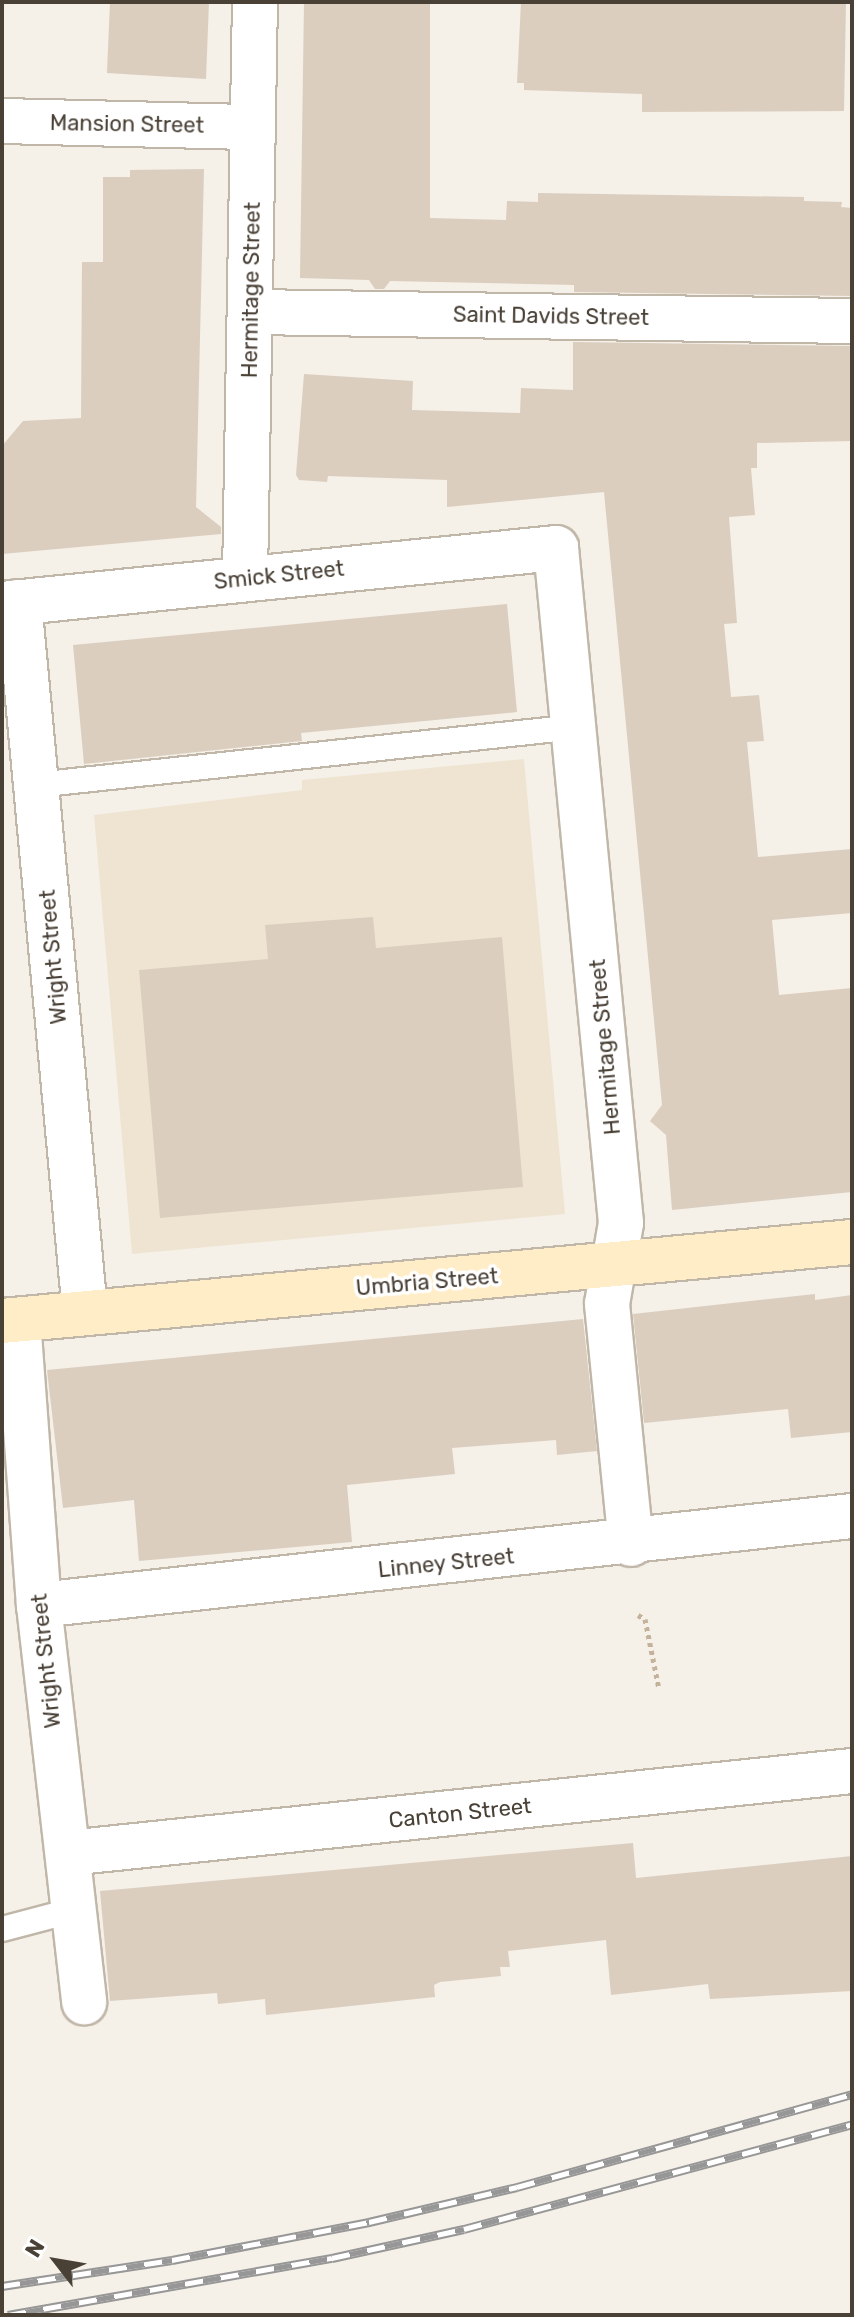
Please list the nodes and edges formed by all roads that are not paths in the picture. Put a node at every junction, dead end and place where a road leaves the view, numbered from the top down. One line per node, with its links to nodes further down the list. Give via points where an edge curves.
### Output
1 (255, 2): 3 (street, Hermitage Street)
2 (2, 121): 3 (street, Mansion Street)
3 (253, 127): 4 (street, Hermitage Street)
4 (251, 312): 5 (street, Saint Davids Street); 7 (street, Hermitage Street)
5 (852, 321)
6 (556, 548): 7 (street, Smick Street); 9 (street, Hermitage Street)
7 (245, 578): 8 (street, Smick Street)
8 (11, 603): 10 (street, Wright Street)
9 (575, 727): 10 (lane); 12 (street, Hermitage Street, via 621,1223)
10 (36, 785): 13 (street, Wright Street)
11 (852, 1242): 12 (main road, Umbria Street)
12 (613, 1265): 13 (main road, Umbria Street); 16 (street, Hermitage Street, via 607,1304)
13 (85, 1312): 14 (main road, Umbria Street)
14 (10, 1320): 17 (street, Wright Street)
15 (852, 1516): 16 (street, Linney Street)
16 (631, 1544): 17 (street, Linney Street)
17 (39, 1605): 19 (street, Wright Street)
18 (852, 1771): 19 (street, Canton Street)
19 (68, 1853): 20 (street, Wright Street)
20 (74, 1910): 21 (lane); 22 (street, Wright Street)
21 (2, 1929)
22 (84, 2002)

